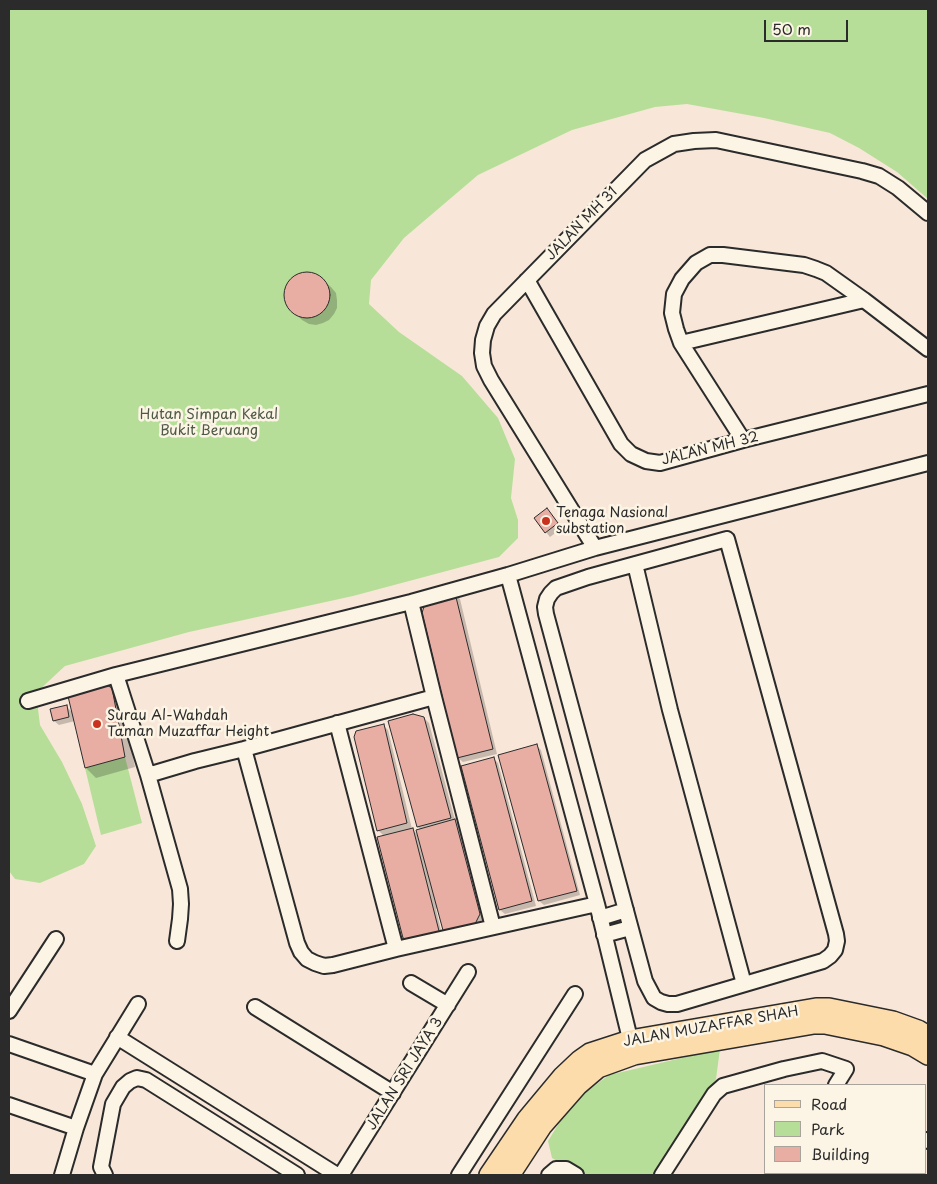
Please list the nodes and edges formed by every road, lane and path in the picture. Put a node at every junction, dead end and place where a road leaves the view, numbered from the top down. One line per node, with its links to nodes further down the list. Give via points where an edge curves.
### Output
1 (928, 213): 2 (street, JALAN MH 31, via 898,188 870,173 716,140 674,144 644,160)
2 (526, 280): 7 (street, JALAN MH 32, via 621,444 631,454 660,463); 9 (street, JALAN MH 31, via 487,326 482,353 484,366)
3 (864, 300): 4 (street); 4 (street, via 826,273 804,265 710,255 696,263 682,278 674,294 672,313); 5 (street)
4 (681, 343): 7 (street)
5 (928, 349)
6 (928, 394): 7 (street, JALAN MH 32)
7 (744, 440)
8 (928, 463): 9 (street)
9 (595, 548): 11 (street)
10 (635, 564): 20 (street, via 556,588 545,607); 30 (street, via 670,710); 30 (street, via 727,539 836,934 835,950 823,961)
11 (508, 575): 12 (street); 19 (street)
12 (411, 602): 13 (street); 14 (street)
13 (116, 675): 15 (street); 18 (street)
14 (434, 697): 16 (street); 22 (street)
15 (28, 701)
16 (336, 723): 17 (street); 27 (street)
17 (244, 749): 18 (street); 27 (street, via 301,952 307,959 324,966)
18 (148, 775): 26 (street, via 180,889)
19 (597, 904): 21 (street); 22 (street)
20 (626, 910): 21 (street); 23 (street)
21 (600, 918): 24 (street)
22 (493, 927): 27 (street)
23 (630, 928): 24 (street); 30 (street, via 645,981 654,998 661,1002 677,1004)
24 (604, 935): 39 (street)
25 (56, 939): 35 (street)
26 (176, 941)
27 (396, 949)
28 (468, 972): 33 (street, JALAN SRI JAYA 3)
29 (410, 982): 33 (street)
30 (744, 984)
31 (575, 994): 51 (street)
32 (138, 1004): 37 (street)
33 (448, 1005): 43 (street, JALAN SRI JAYA 3)
34 (255, 1007): 43 (street)
35 (9, 1011)
36 (928, 1036): 39 (main road, JALAN MUZAFFAR SHAH, via 893,1021 816,1008)
37 (117, 1037): 41 (street); 49 (street)
38 (9, 1044): 41 (street)
39 (632, 1048): 40 (main road, JALAN MUZAFFAR SHAH, via 825,1024 884,1036); 52 (main road, JALAN MUZAFFAR SHAH, via 590,1054 580,1060 527,1119); 53 (main road, JALAN MUZAFFAR SHAH, via 598,1068 578,1085 542,1126)
40 (928, 1055)
41 (95, 1074): 45 (street)
42 (837, 1084): 56 (street, via 846,1069 822,1061 723,1086 714,1094)
43 (393, 1093): 50 (street, JALAN SRI JAYA 3)
44 (9, 1106): 45 (street)
45 (76, 1128): 46 (street)
46 (62, 1175)
47 (105, 1175): 48 (street, via 101,1167 113,1104 124,1087 137,1078 146,1080)
48 (297, 1175)
49 (336, 1175)
50 (341, 1175)
51 (458, 1175)
52 (489, 1175)
53 (510, 1175)
54 (549, 1175): 55 (street, via 556,1169 566,1169)
55 (576, 1175)
56 (662, 1175)

